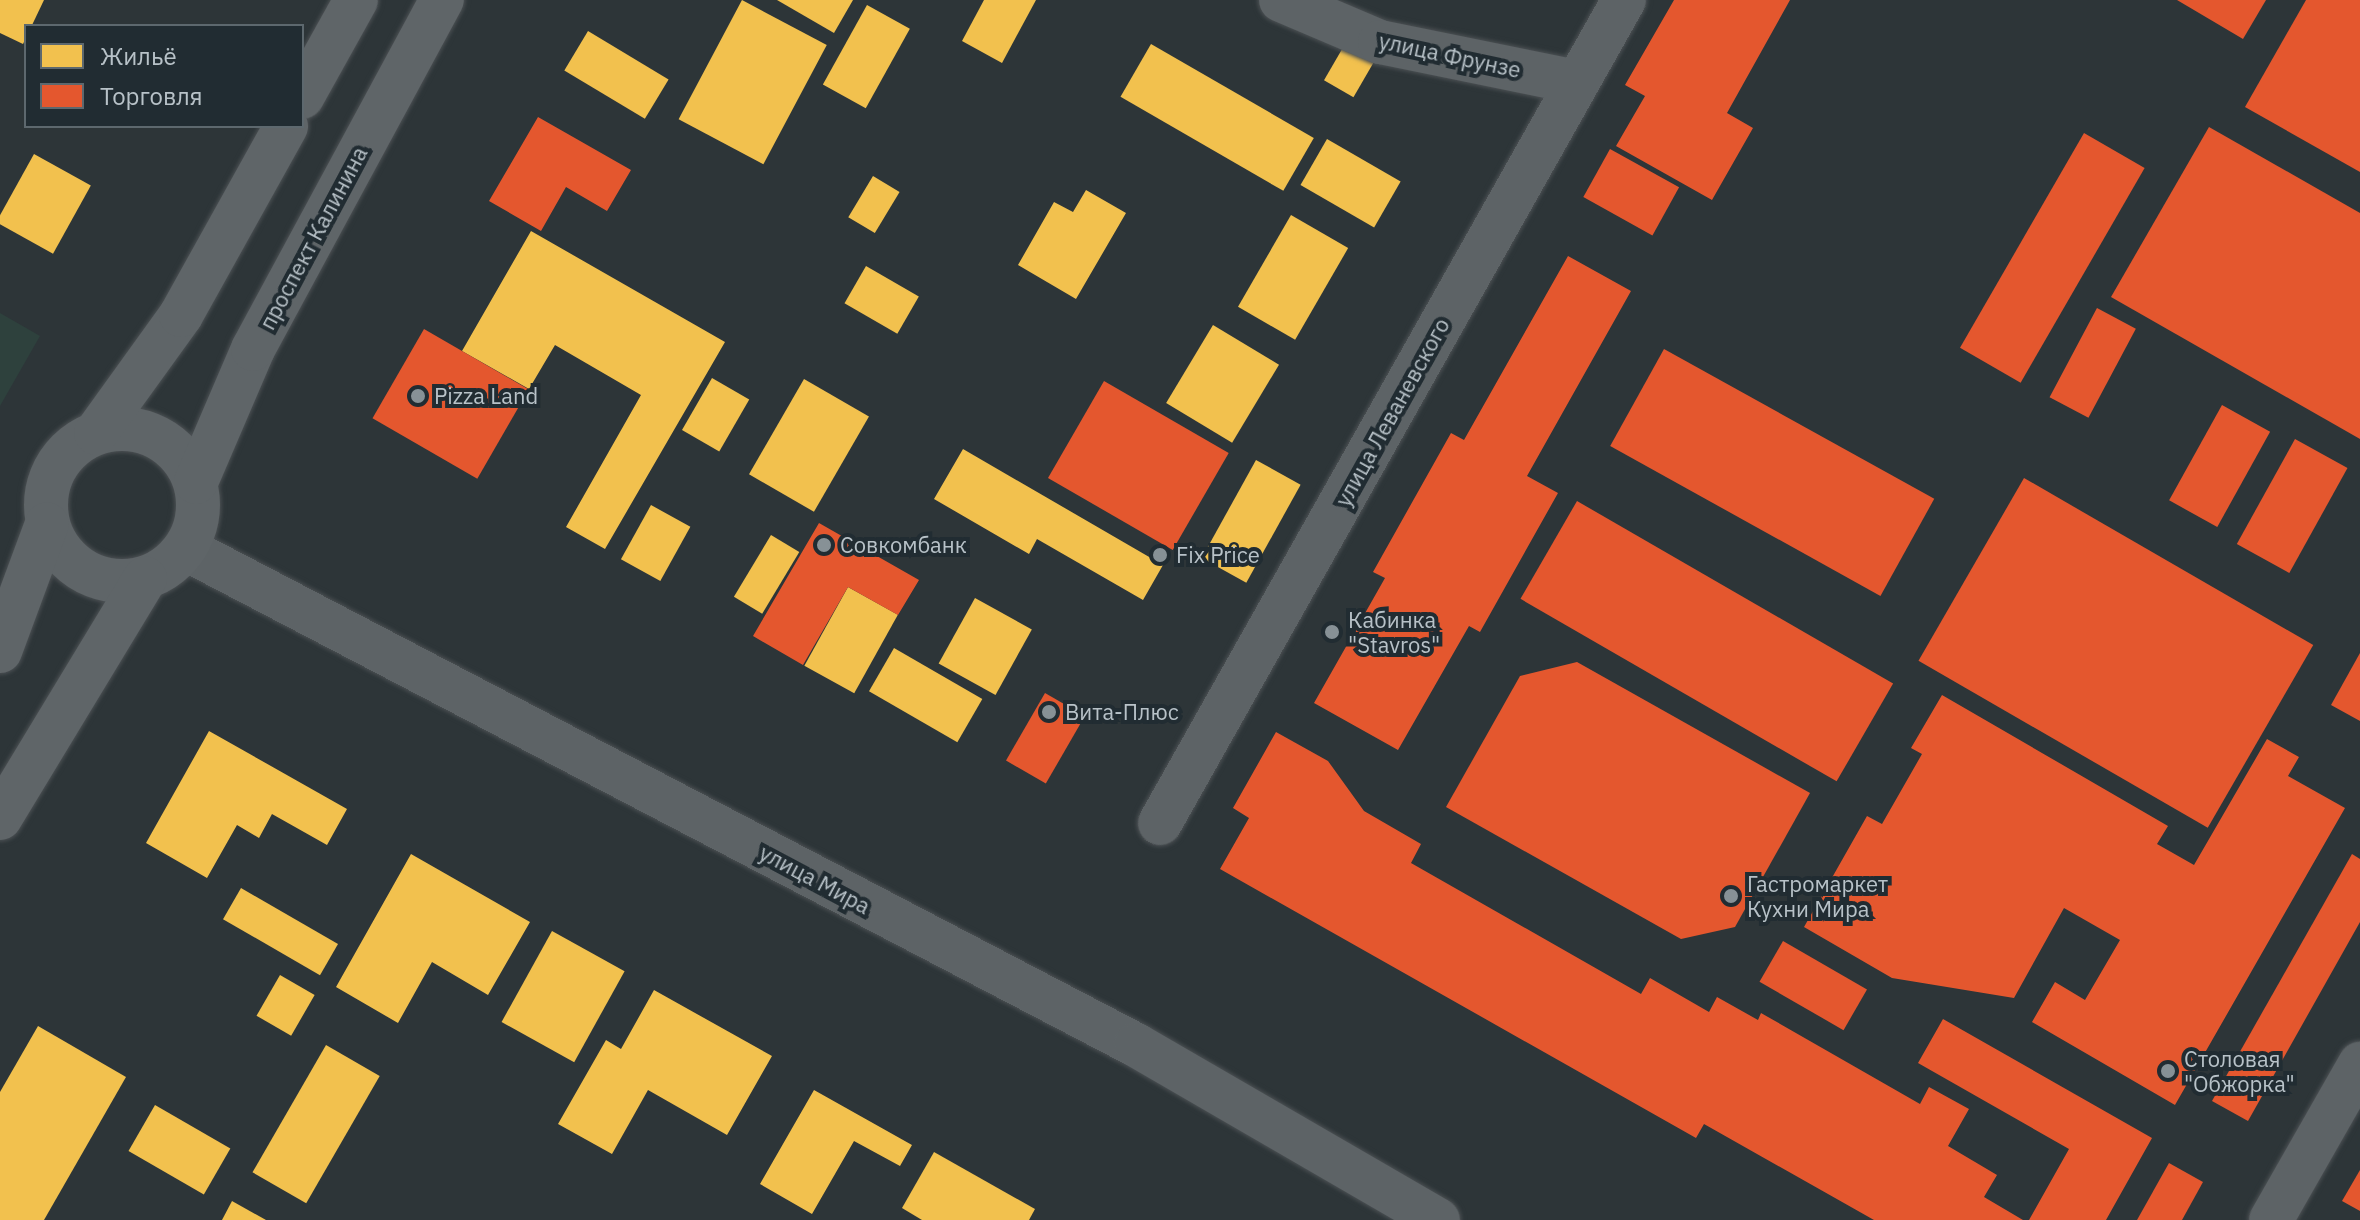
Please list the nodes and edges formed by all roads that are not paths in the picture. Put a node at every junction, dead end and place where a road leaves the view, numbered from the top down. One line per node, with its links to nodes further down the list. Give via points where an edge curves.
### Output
1 (356, 0): 6 (main road)
2 (442, 0): 9 (main road, проспект Калинина, via 253,349)
3 (1281, 0): 5 (street, улица Фрунзе, via 1380,42)
4 (1624, 0): 5 (street, улица Леваневского)
5 (1577, 82): 15 (street, улица Леваневского)
6 (304, 93)
7 (285, 128): 8 (main road, via 181,315)
8 (96, 433): 9 (main road, via 145,431 166,442); 10 (main road, via 69,449 51,475)
9 (196, 482): 11 (main road, проспект Калинина, via 200,505)
10 (47, 524): 12 (main road, via 57,547 95,577); 13 (main road)
11 (186, 549): 12 (main road); 17 (street, улица Мира, via 1136,1045)
12 (145, 579): 14 (main road)
13 (0, 651)
14 (0, 818)
15 (1160, 823)
16 (2360, 1064): 18 (street)
17 (1438, 1220)
18 (2271, 1220)

